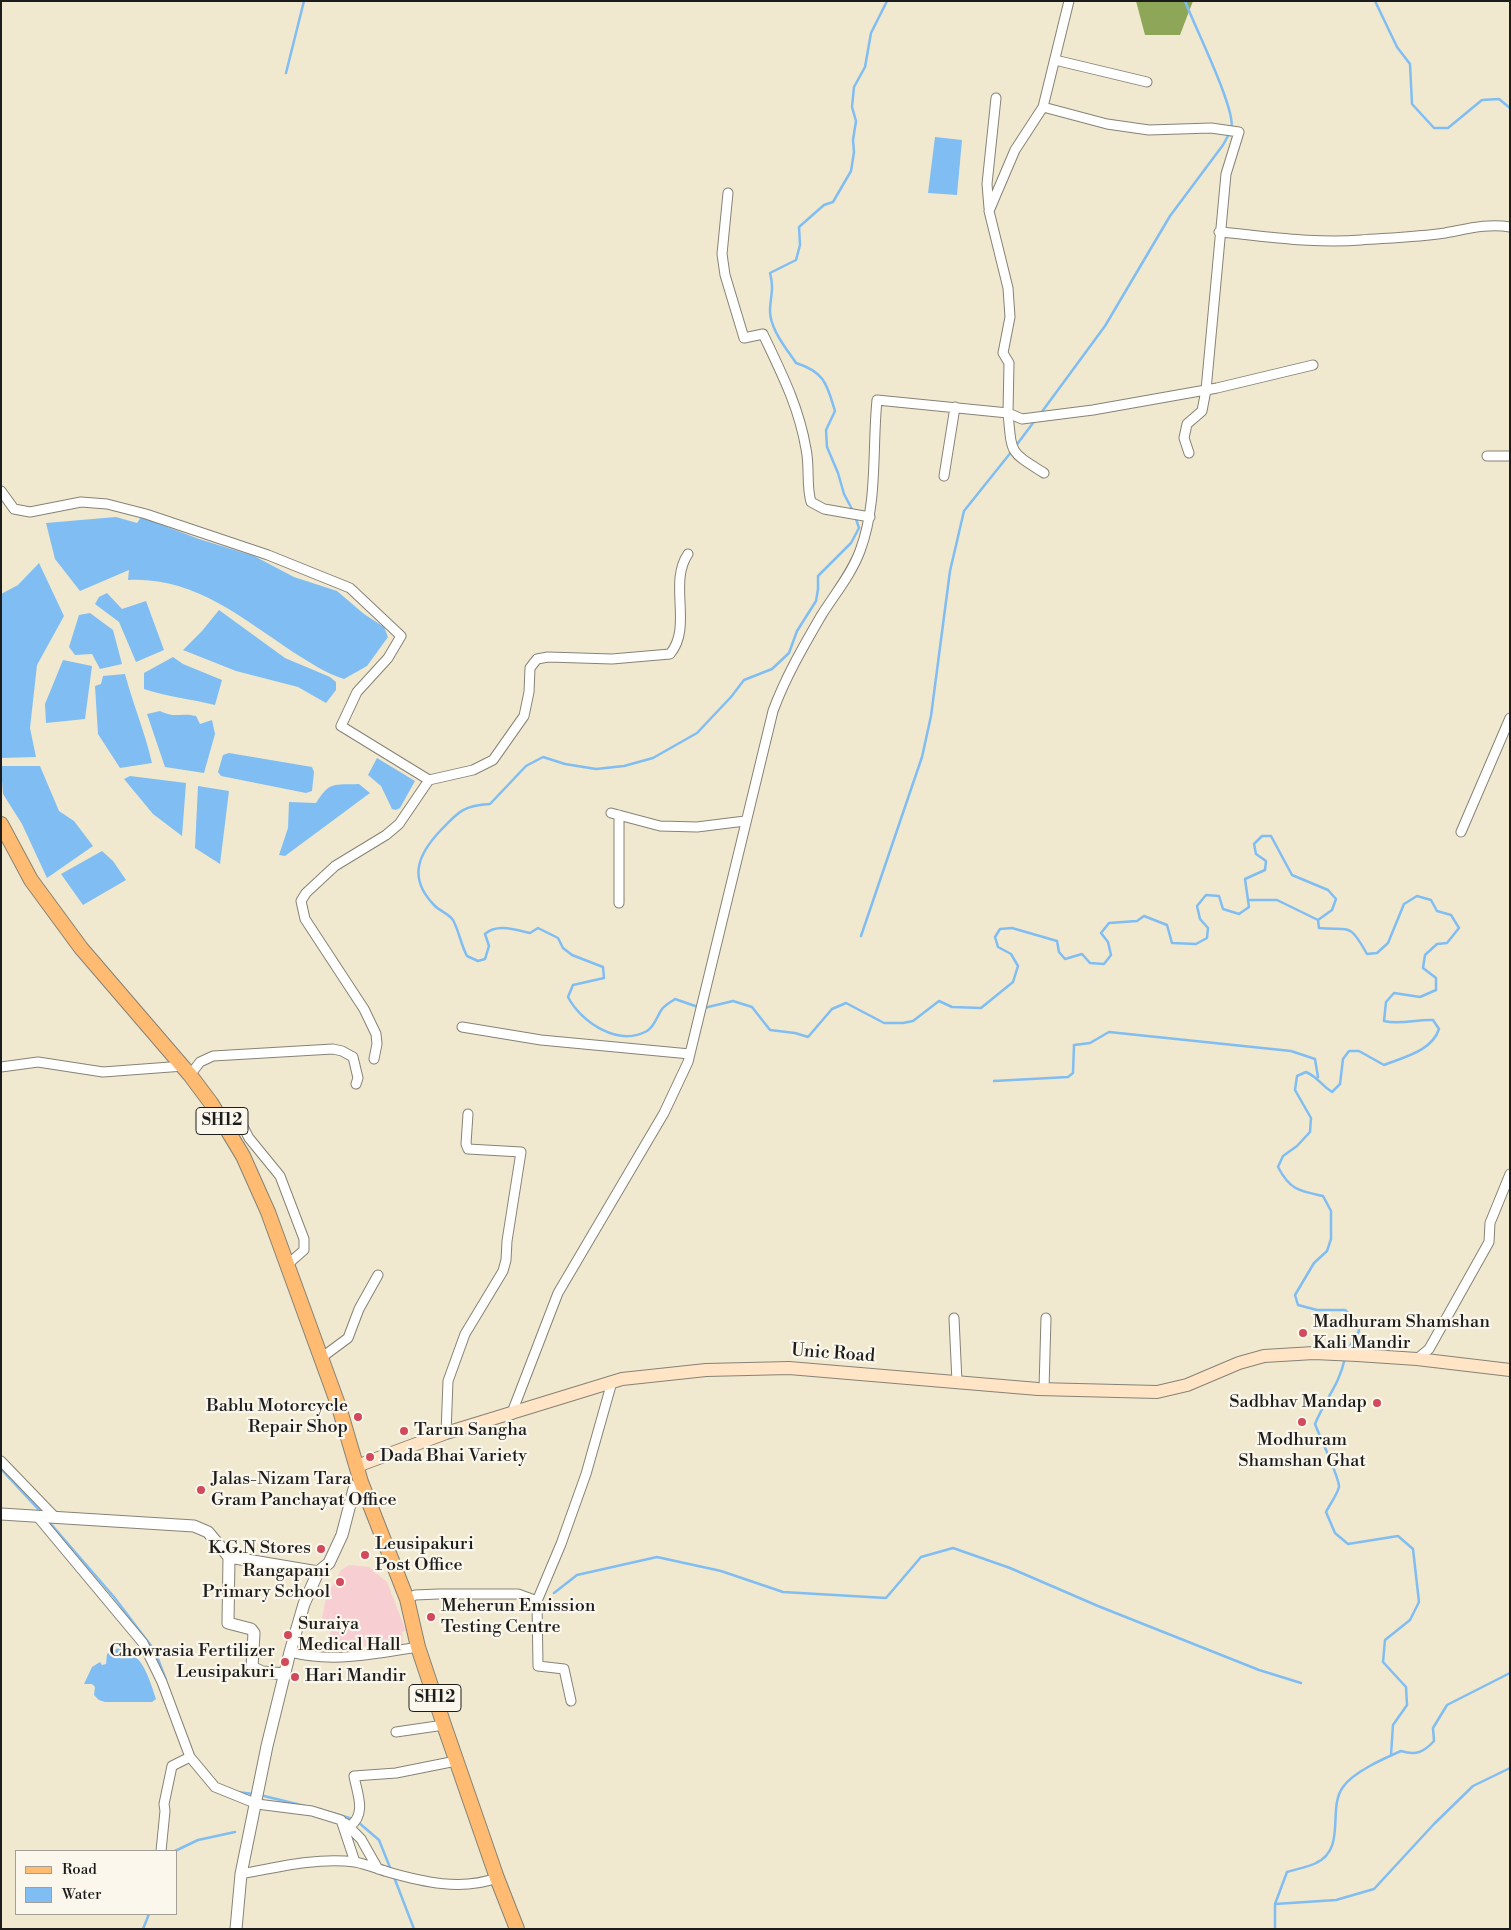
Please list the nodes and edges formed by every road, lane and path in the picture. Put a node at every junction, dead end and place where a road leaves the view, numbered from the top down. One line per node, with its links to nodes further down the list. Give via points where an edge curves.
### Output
1 (1069, 1): 2 (street)
2 (1055, 60): 3 (street); 5 (street)
3 (1147, 82)
4 (996, 98): 7 (street, via 987,184)
5 (1044, 107): 7 (street, via 1015,150); 9 (street, via 1107,124 1149,130 1211,128 1240,132 1226,174)
6 (728, 193): 20 (street, via 722,254 725,275 744,338 763,334 791,392 806,449 809,469 807,490 811,502 824,509)
7 (989, 211): 13 (street, via 1008,288 1010,317 1003,354 1009,363)
8 (1510, 227): 9 (street, via 1469,228 1360,240 1311,240)
9 (1219, 232): 11 (street)
10 (1313, 366): 11 (street)
11 (1206, 390): 13 (street, via 1044,417 1022,418); 14 (street, via 1202,411 1187,424 1184,438)
12 (955, 407): 13 (street); 18 (street); 20 (street, via 877,400)
13 (1008, 413): 17 (street, via 1015,455)
14 (1189, 453)
15 (1487, 456): 16 (street)
16 (1510, 456)
17 (1044, 474)
18 (944, 476)
19 (1, 491): 23 (street, via 14,509 30,512 81,502 107,504 146,514 268,555 350,588 401,636 388,658 358,692 341,726)
20 (867, 516): 24 (street, via 860,551 850,573 780,690)
21 (688, 554): 23 (street, via 682,561 680,575 679,644 670,654 537,659 530,668 524,716 493,760 473,770)
22 (1510, 718): 26 (street)
23 (429, 780): 30 (street, via 399,824 328,872 301,901 305,919 364,1009 376,1034)
24 (745, 821): 27 (street, via 697,827 660,826 615,814); 29 (street)
25 (1, 824): 32 (main road, SH12, via 31,880 81,948)
26 (1461, 832)
27 (619, 903)
28 (462, 1027): 29 (street, via 541,1040)
29 (690, 1054): 47 (street, via 664,1113 558,1293)
30 (374, 1059)
31 (1, 1067): 32 (street, via 38,1062 103,1072)
32 (187, 1070): 33 (street, via 213,1056 333,1049 353,1057 358,1078); 35 (main road, SH12)
33 (356, 1084)
34 (468, 1114): 48 (street, via 468,1149 521,1152 506,1260 503,1271 465,1334 448,1381)
35 (226, 1128): 37 (main road, SH12, via 243,1156 268,1212); 37 (street, via 239,1119 249,1138 280,1176 304,1239 304,1250)
36 (1510, 1174): 42 (street, via 1490,1223 1490,1242 1429,1349)
37 (287, 1265): 41 (main road, SH12)
38 (378, 1275): 41 (street, via 359,1309 348,1338)
39 (954, 1318): 45 (street)
40 (1046, 1318): 46 (street)
41 (321, 1358): 50 (main road, SH12)
42 (1417, 1359): 43 (main road); 46 (main road, Unic Road, via 1314,1354 1264,1356 1187,1385 1157,1392)
43 (1510, 1370)
44 (612, 1382): 45 (main road, Unic Road, via 622,1378 706,1370 789,1368); 47 (main road, Unic Road); 58 (street, via 586,1474)
45 (957, 1382): 46 (main road, Unic Road)
46 (1044, 1389)
47 (510, 1415): 48 (main road, Unic Road)
48 (446, 1434): 50 (main road, Unic Road)
49 (1, 1461): 54 (street)
50 (357, 1466): 51 (main road, SH12)
51 (361, 1482): 56 (street, via 354,1489 342,1535 328,1564); 57 (main road, SH12)
52 (1, 1514): 53 (street)
53 (38, 1516): 54 (street); 65 (street, via 143,1643 162,1682)
54 (54, 1516): 55 (street, via 194,1526 208,1532)
55 (229, 1557): 56 (street); 61 (street, via 228,1623 252,1631 252,1667 262,1672)
56 (318, 1572): 60 (street, via 304,1604)
57 (407, 1598): 58 (street, via 438,1594 518,1594); 59 (main road, SH12)
58 (537, 1600): 62 (street, via 538,1666 564,1669)
59 (418, 1647): 60 (street, via 336,1657); 63 (main road, SH12)
60 (290, 1652): 61 (street)
61 (284, 1674): 67 (street)
62 (571, 1701)
63 (444, 1725): 64 (street); 66 (main road, SH12)
64 (396, 1732)
65 (190, 1757): 67 (street, via 215,1787); 70 (street, via 172,1766 164,1804)
66 (456, 1761): 69 (street, via 396,1773 354,1776 360,1809); 74 (main road, SH12)
67 (257, 1804): 68 (street, via 312,1811); 73 (street)
68 (341, 1820): 69 (street); 71 (street)
69 (354, 1822): 72 (street)
70 (161, 1850)
71 (355, 1862): 72 (street); 73 (street, via 297,1863)
72 (378, 1869): 74 (street, via 446,1885 484,1883)
73 (241, 1874): 75 (street)
74 (497, 1878): 76 (main road, SH12)
75 (236, 1929)
76 (517, 1929)

